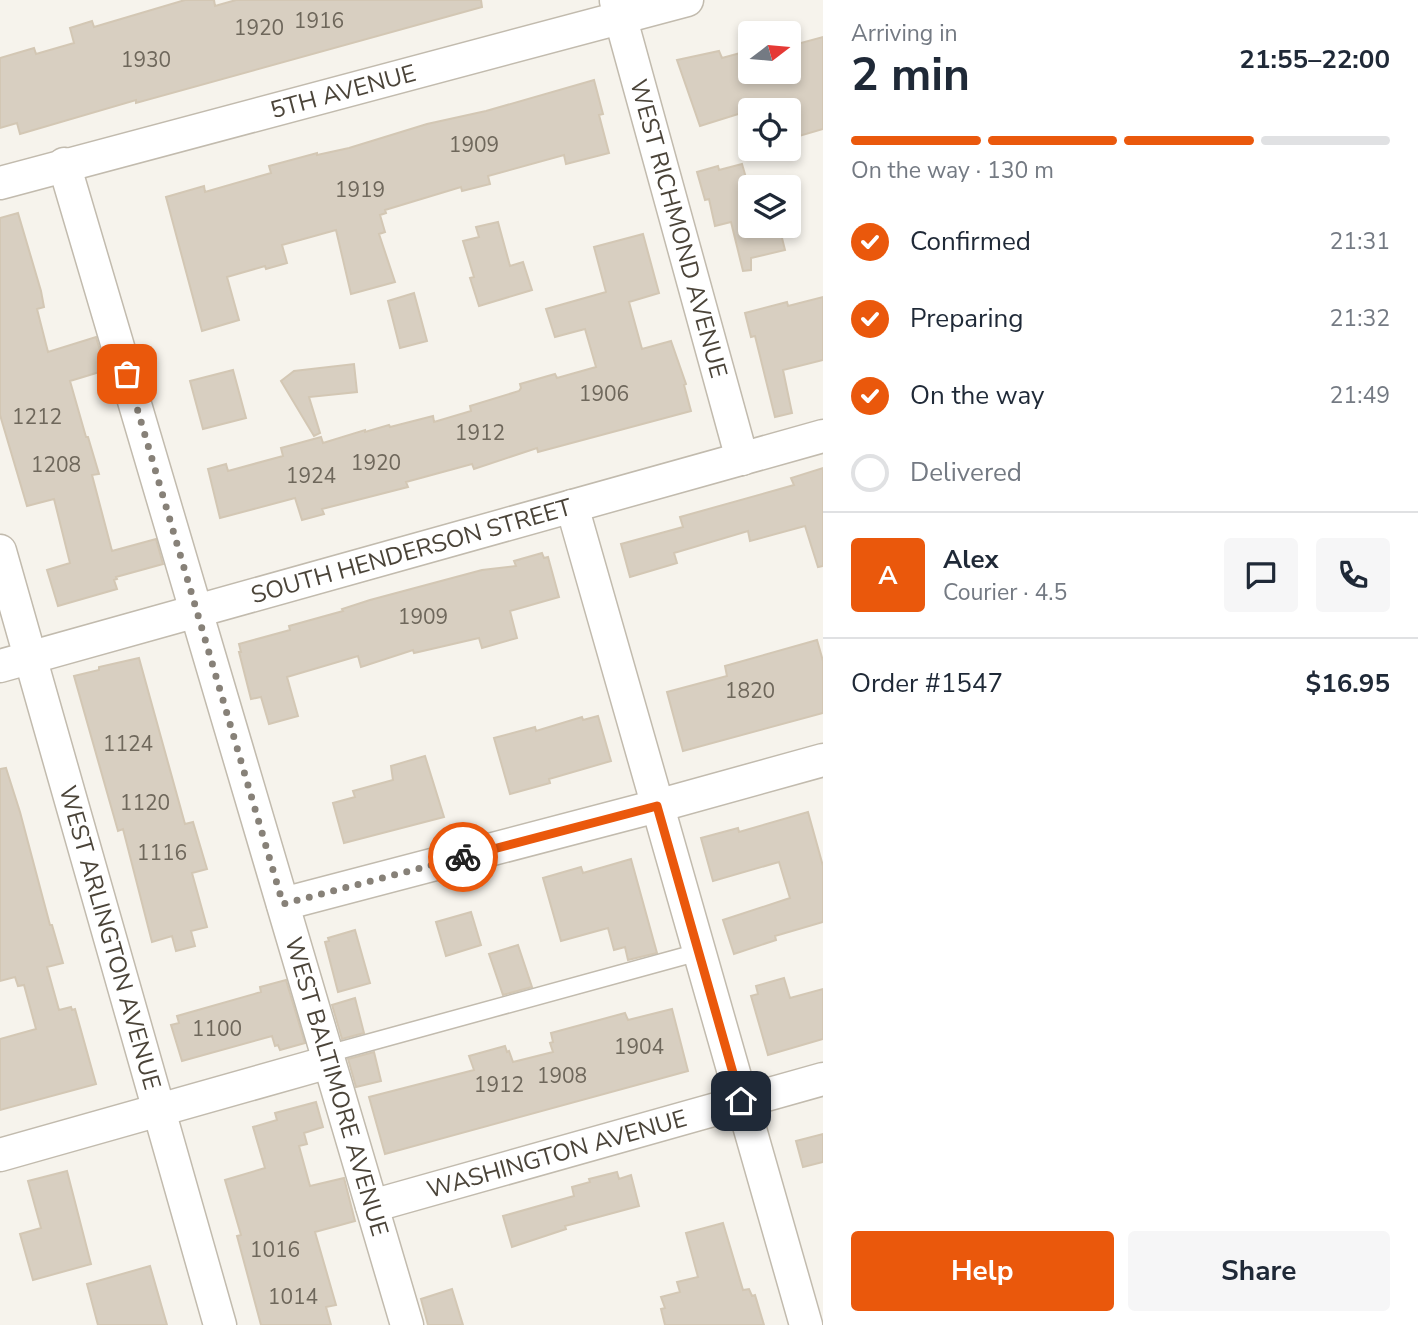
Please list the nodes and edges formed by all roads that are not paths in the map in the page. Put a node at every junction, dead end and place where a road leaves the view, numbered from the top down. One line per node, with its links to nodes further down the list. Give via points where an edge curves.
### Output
1 (687, 0): 2 (street, 5TH AVENUE)
2 (618, 9): 3 (street, 5TH AVENUE); 6 (street, WEST RICHMOND AVENUE)
3 (64, 164): 4 (street, 5TH AVENUE); 9 (street, WEST BALTIMORE AVENUE)
4 (0, 183)
5 (823, 436): 6 (street, SOUTH HENDERSON STREET)
6 (742, 458): 7 (street, SOUTH HENDERSON STREET)
7 (572, 506): 9 (street, SOUTH HENDERSON STREET); 13 (street)
8 (0, 551): 10 (street, WEST ARLINGTON AVENUE)
9 (197, 611): 10 (street, SOUTH HENDERSON STREET); 14 (street, WEST BALTIMORE AVENUE)
10 (30, 657): 11 (street, SOUTH HENDERSON STREET); 19 (street, WEST ARLINGTON AVENUE)
11 (0, 666)
12 (823, 760): 13 (street)
13 (657, 806): 14 (street); 15 (street)
14 (283, 904): 16 (street, WEST BALTIMORE AVENUE)
15 (699, 952): 16 (lane); 18 (street)
16 (328, 1058): 19 (street); 21 (street, WEST BALTIMORE AVENUE)
17 (823, 1079): 18 (street, WASHINGTON AVENUE)
18 (741, 1101): 21 (street, WASHINGTON AVENUE); 24 (street)
19 (159, 1110): 20 (street); 22 (street, WEST ARLINGTON AVENUE)
20 (0, 1155)
21 (372, 1206): 23 (street, WEST BALTIMORE AVENUE)
22 (220, 1325)
23 (407, 1325)
24 (806, 1325)

